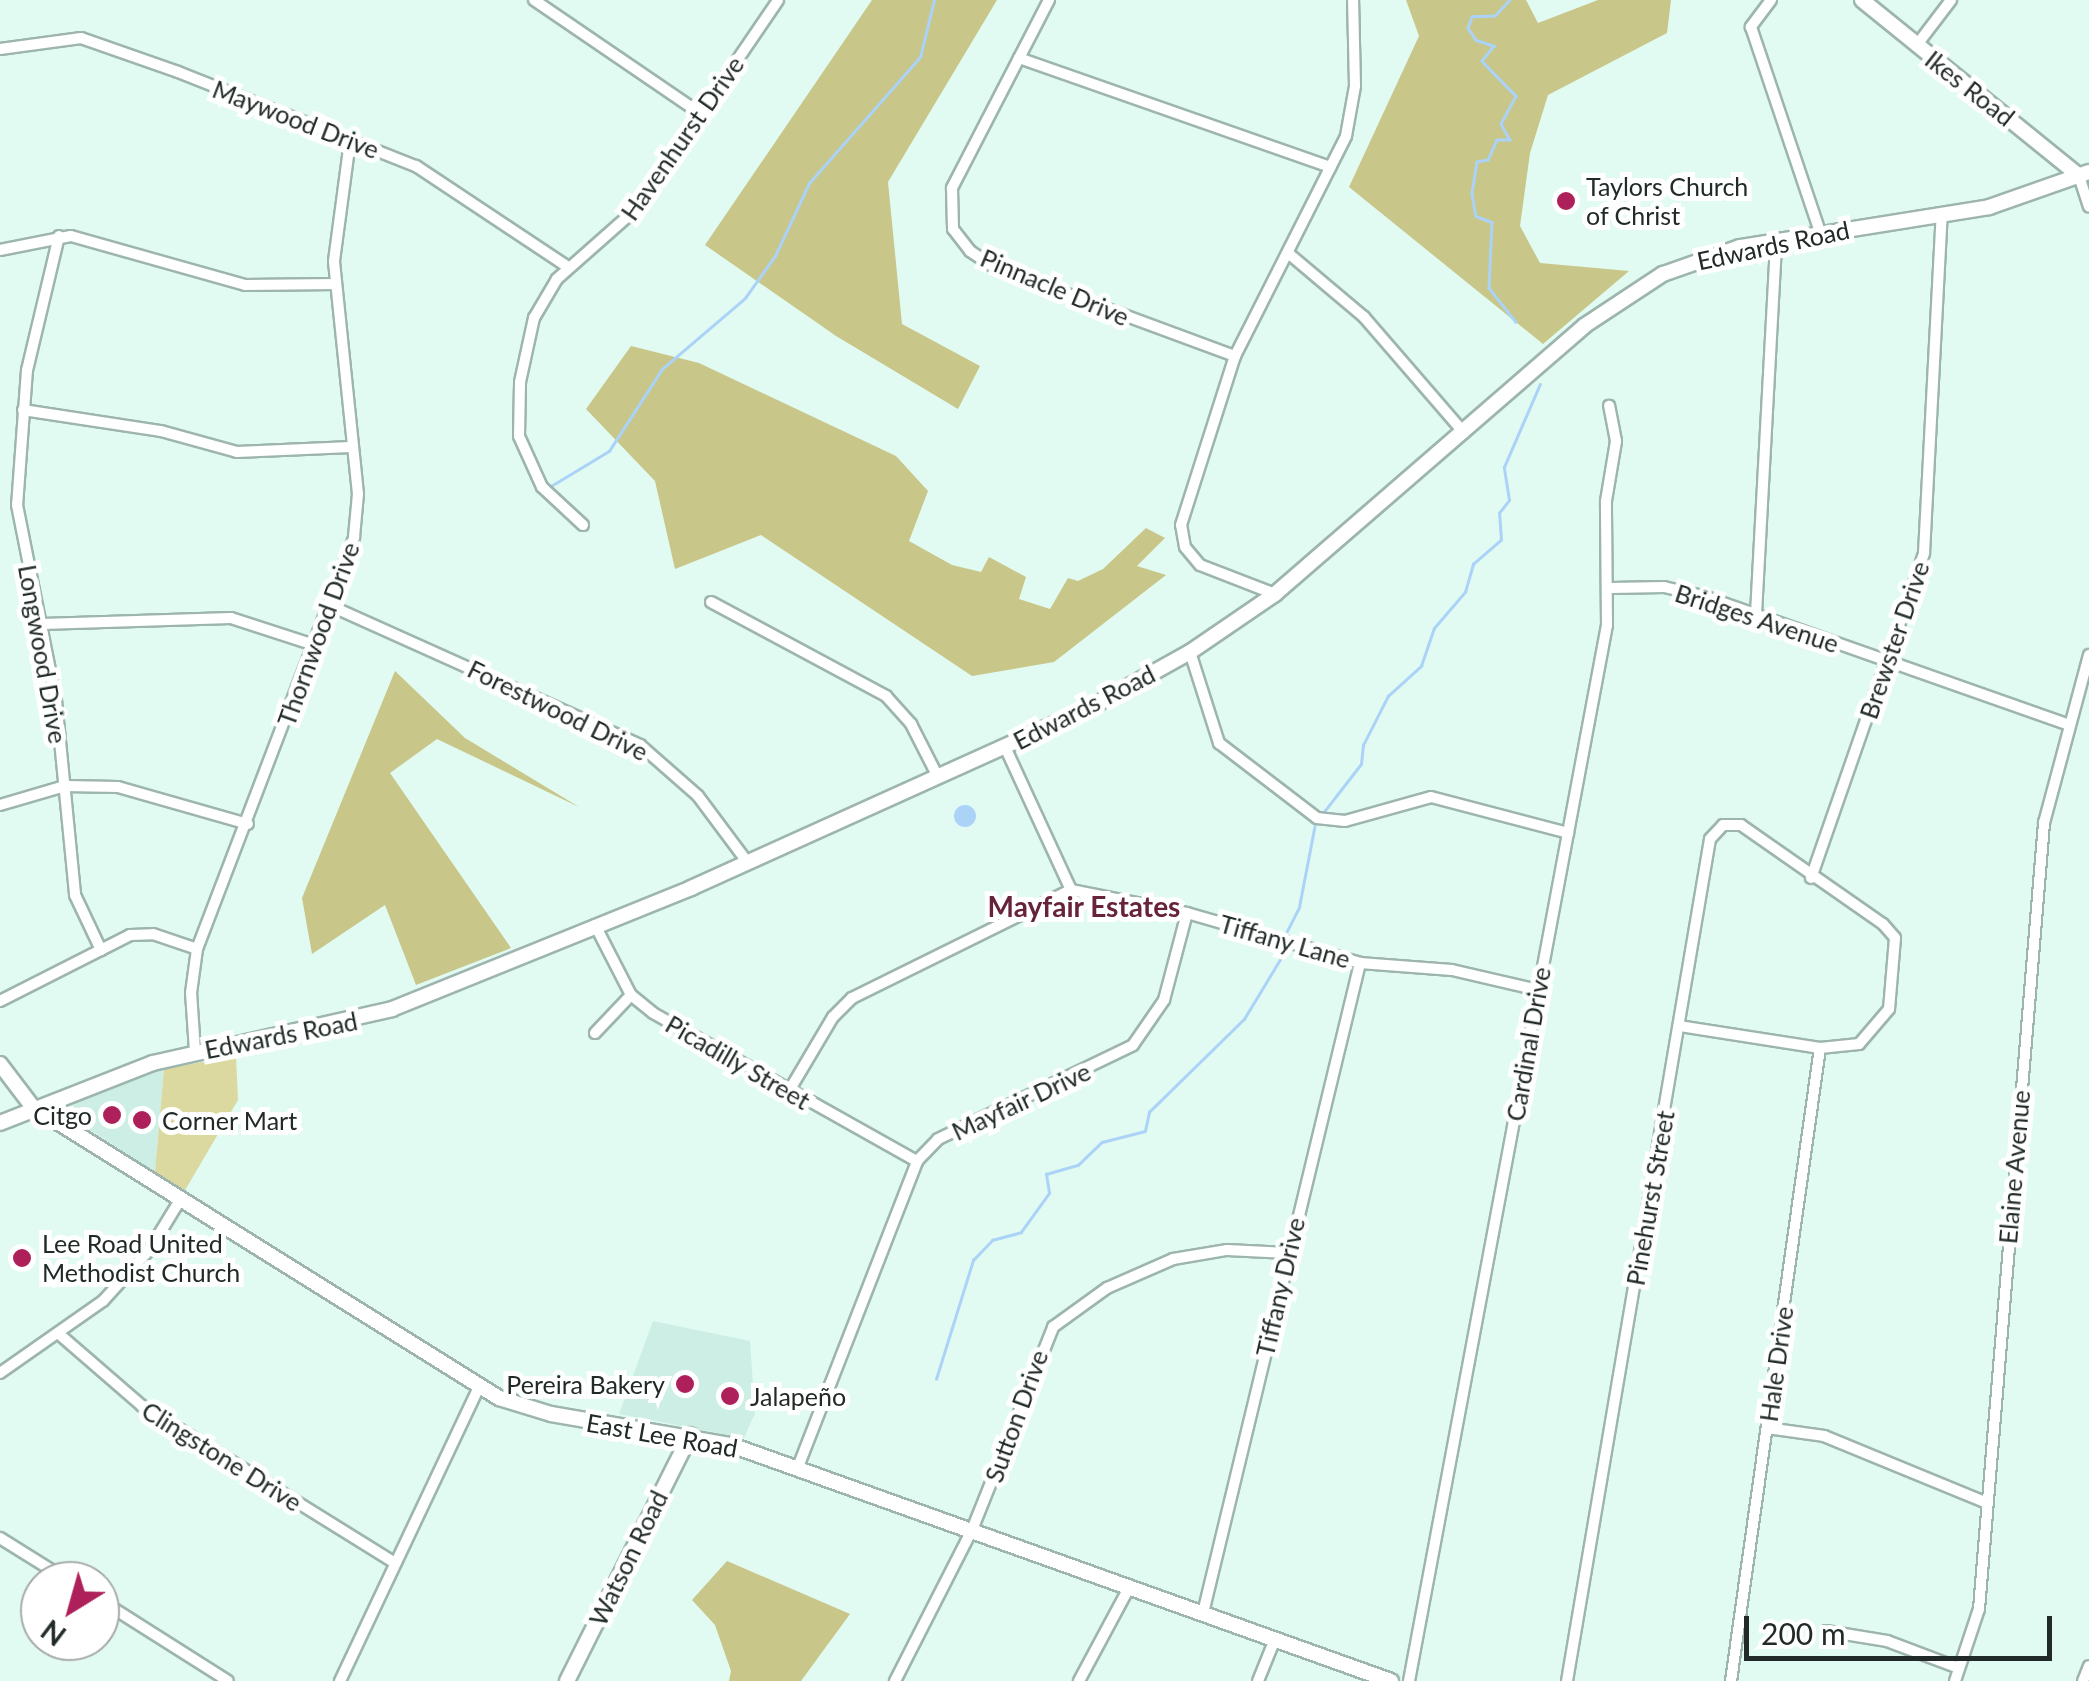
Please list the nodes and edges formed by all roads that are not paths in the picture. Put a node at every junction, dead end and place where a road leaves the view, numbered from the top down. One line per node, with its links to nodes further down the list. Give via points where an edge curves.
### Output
1 (534, 0): 8 (street)
2 (778, 0): 12 (street, Havenhurst Drive)
3 (1050, 0): 11 (street, Pinnacle Drive)
4 (1353, 0): 14 (street, via 1354,104)
5 (1771, 0): 18 (street, via 1751,27)
6 (1862, 0): 9 (main road, Ikes Road)
7 (1951, 0): 9 (street)
8 (550, 5): 12 (street)
9 (1916, 46): 15 (main road, Ikes Road)
10 (0, 49): 13 (street, Maywood Drive, via 81,38)
11 (1020, 58): 14 (street); 25 (street, Pinnacle Drive, via 952,188 950,215 960,240 1021,278)
12 (701, 114): 23 (street, Havenhurst Drive, via 635,210)
13 (350, 141): 23 (street, Maywood Drive, via 426,172); 24 (street, Thornwood Drive, via 334,235)
14 (1331, 167): 22 (street)
15 (2084, 174): 16 (street); 17 (main road, Edwards Road, via 2022,198)
16 (2089, 206)
17 (1942, 214): 18 (main road, Edwards Road); 40 (street, Brewster Drive, via 1928,528)
18 (1820, 232): 20 (main road, Edwards Road)
19 (59, 236): 21 (street); 24 (street, via 104,242 245,285); 27 (street, Longwood Drive)
20 (1776, 240): 28 (main road, Edwards Road, via 1708,256 1634,291 1584,326); 35 (street)
21 (0, 250)
22 (1288, 254): 25 (street); 28 (street, via 1364,317)
23 (568, 268): 30 (street, Havenhurst Drive, via 534,318 517,422 536,478)
24 (336, 284): 29 (street, Thornwood Drive)
25 (1235, 356): 32 (street, via 1182,518 1182,538 1200,564)
26 (1608, 406): 31 (street, Cardinal Drive, via 1616,441 1606,501)
27 (23, 410): 29 (street, via 161,431 237,452); 36 (street, Longwood Drive, via 17,505)
28 (1464, 433): 32 (main road, Edwards Road)
29 (352, 447): 34 (street, Thornwood Drive, via 357,518)
30 (583, 526)
31 (1611, 588): 35 (street, Bridges Avenue, via 1675,589); 47 (street, Cardinal Drive)
32 (1275, 594): 38 (main road, Edwards Road)
33 (711, 602): 43 (street, via 886,696 911,724)
34 (331, 606): 37 (street, Thornwood Drive); 48 (street, Forestwood Drive, via 640,745 698,796)
35 (1756, 614): 40 (street, Bridges Avenue)
36 (42, 624): 37 (street, via 230,618); 44 (street, Longwood Drive)
37 (317, 646): 46 (street, Thornwood Drive)
38 (1190, 652): 42 (main road, Edwards Road); 47 (street, via 1219,743 1318,818 1345,822 1430,796)
39 (2089, 656): 41 (street, Elaine Avenue)
40 (1888, 662): 41 (street, Bridges Avenue); 49 (street, Brewster Drive)
41 (2069, 725): 76 (street, Elaine Avenue, via 2044,823)
42 (1004, 747): 43 (main road, Edwards Road); 50 (street)
43 (938, 777): 48 (main road, Edwards Road)
44 (65, 786): 45 (street); 46 (street, via 141,790); 54 (street, Longwood Drive, via 75,894)
45 (0, 804)
46 (248, 824): 53 (street, Thornwood Drive)
47 (1568, 833): 56 (street, Cardinal Drive)
48 (748, 863): 52 (main road, Edwards Road)
49 (1811, 878): 59 (street, Pinehurst Street, via 1740,826 1716,830); 61 (street, via 1883,924 1898,952 1889,1009 1878,1029 1852,1046)
50 (1071, 890): 51 (street, Tiffany Lane); 64 (street, via 852,998 833,1017)
51 (1188, 913): 55 (street, Tiffany Lane); 67 (street, Mayfair Drive, via 1164,1000 1132,1045 938,1139)
52 (595, 926): 57 (street); 62 (main road, Edwards Road, via 364,1020)
53 (197, 949): 54 (street, via 144,932); 62 (street, Thornwood Drive, via 190,993)
54 (102, 950): 58 (street)
55 (1360, 962): 56 (street, Tiffany Lane, via 1452,970); 69 (street, Tiffany Drive)
56 (1538, 990): 95 (street, Cardinal Drive)
57 (631, 995): 60 (street); 64 (street, Picadilly Street)
58 (0, 1001)
59 (1679, 1026): 61 (street); 96 (street, Pinehurst Street)
60 (595, 1033)
61 (1820, 1048): 73 (street, Hale Drive)
62 (196, 1052): 65 (main road, Edwards Road)
63 (0, 1064): 65 (main road, East Lee Road)
64 (789, 1091): 67 (street, Picadilly Street)
65 (32, 1106): 66 (main road, Edwards Road); 68 (main road, East Lee Road)
66 (0, 1122)
67 (917, 1161): 75 (street)
68 (180, 1200): 70 (street, via 136,1266); 72 (main road, East Lee Road)
69 (1288, 1253): 77 (street, Sutton Drive, via 1227,1250 1173,1260 1107,1288 1058,1322 1039,1350); 83 (street, Tiffany Drive)
70 (58, 1334): 71 (street); 80 (street, Clingstone Drive, via 142,1406)
71 (0, 1373)
72 (479, 1388): 74 (main road, East Lee Road, via 551,1414); 80 (street)
73 (1766, 1428): 76 (street, via 1824,1436); 97 (street, Hale Drive)
74 (690, 1435): 75 (main road, East Lee Road); 90 (main road, Watson Road)
75 (798, 1467): 77 (main road, East Lee Road)
76 (1986, 1502): 87 (street, Elaine Avenue, via 1979,1609)
77 (972, 1530): 81 (main road, East Lee Road); 91 (street, Sutton Drive)
78 (0, 1538): 79 (street)
79 (36, 1561)
80 (395, 1564): 89 (street)
81 (1130, 1586): 83 (main road, East Lee Road); 92 (street)
82 (120, 1613): 88 (street)
83 (1203, 1613): 85 (main road, East Lee Road)
84 (1826, 1631): 87 (street, via 1888,1641)
85 (1275, 1639): 93 (street); 94 (main road, East Lee Road)
86 (2089, 1666): 99 (street)
87 (1959, 1668): 98 (street, Elaine Avenue)
88 (228, 1681)
89 (340, 1681)
90 (567, 1681)
91 (895, 1681)
92 (1079, 1681)
93 (1258, 1681)
94 (1391, 1681)
95 (1409, 1681)
96 (1568, 1681)
97 (1731, 1681)
98 (1956, 1681)
99 (2083, 1681)

